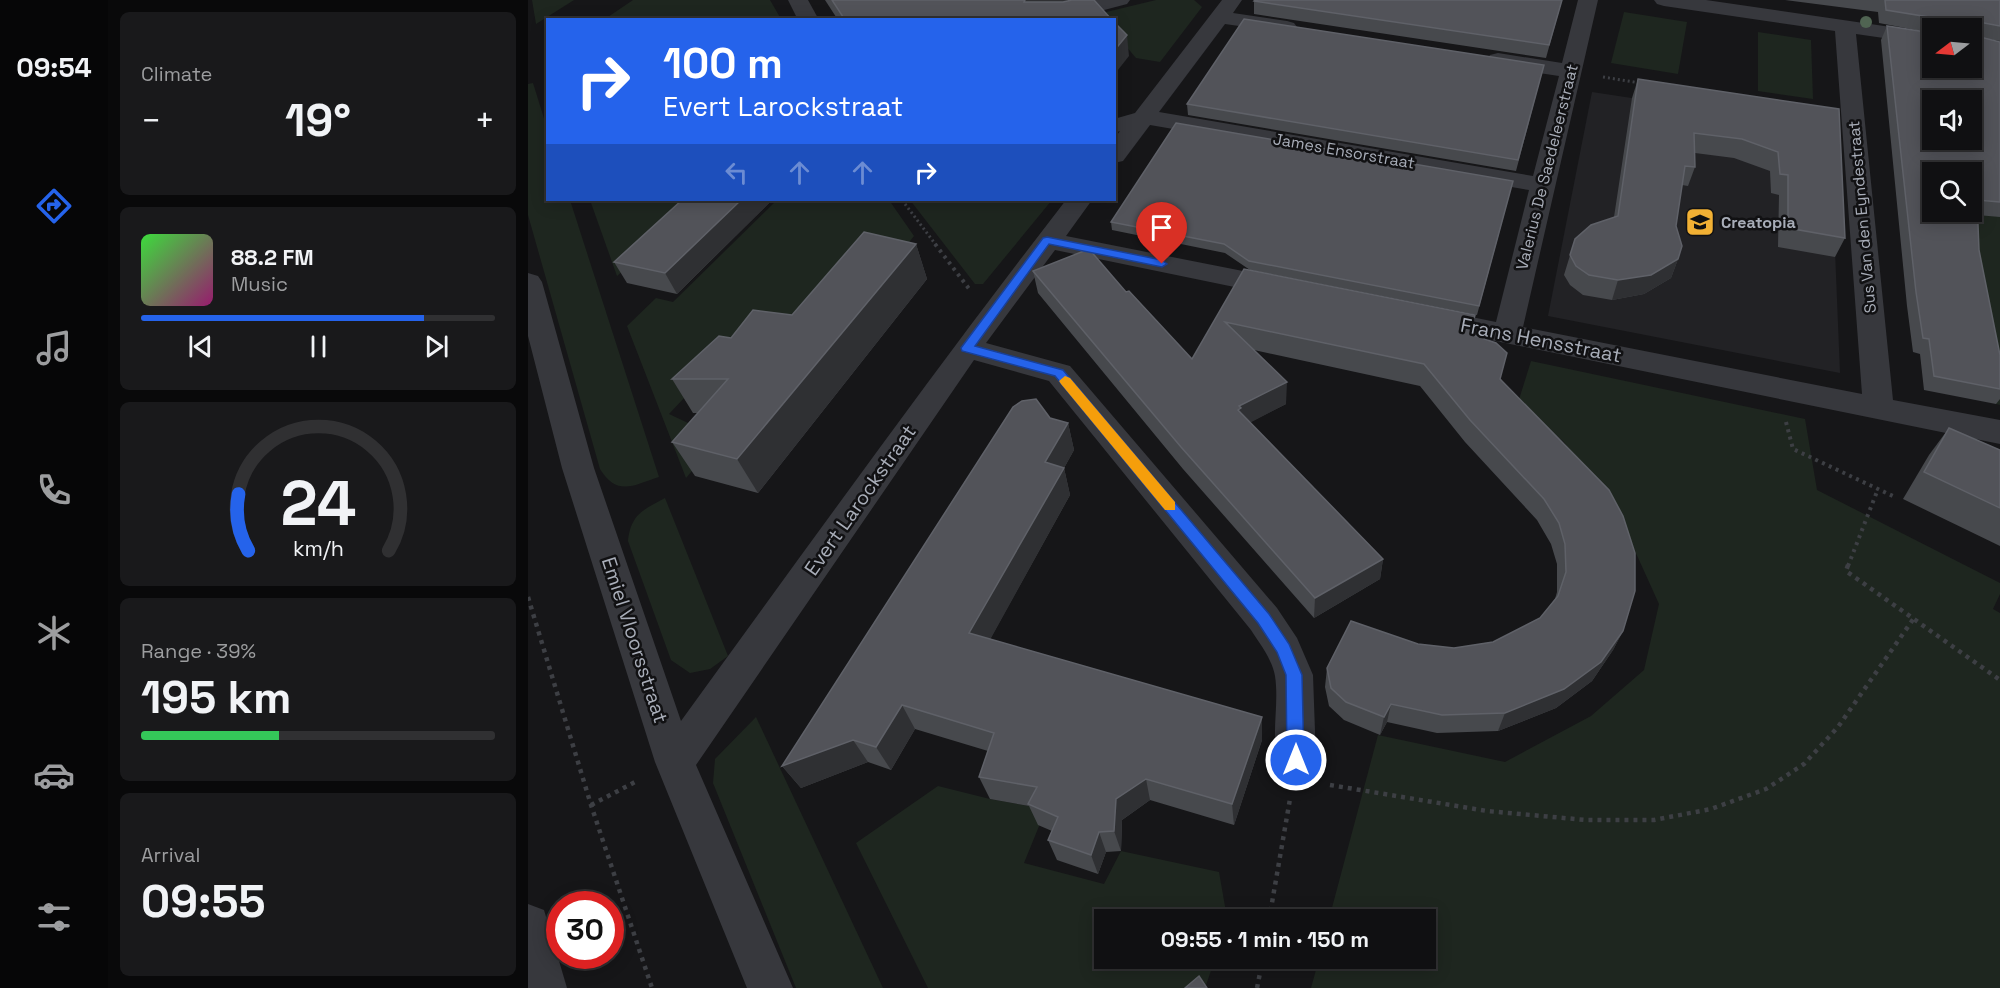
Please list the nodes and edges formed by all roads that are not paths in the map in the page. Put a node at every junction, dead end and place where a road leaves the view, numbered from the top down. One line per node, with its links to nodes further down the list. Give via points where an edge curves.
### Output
1 (798, 0): 6 (street)
2 (1120, 0): 7 (street)
3 (1588, 0): 12 (street, Valerius De Saedeleerstraat)
4 (1664, 0): 8 (street)
5 (1226, 8): 9 (street); 13 (street)
6 (808, 18)
7 (1047, 18)
8 (1845, 26): 10 (street); 24 (street, Sus Van den Eyndestraat)
9 (1302, 30)
10 (1922, 38)
11 (1477, 56): 12 (street)
12 (1570, 71): 16 (street, Valerius De Saedeleerstraat)
13 (1146, 117): 14 (street); 15 (street); 16 (street, James Ensorstraat)
14 (1116, 125)
15 (1116, 154)
16 (1543, 185): 22 (street, Valerius De Saedeleerstraat)
17 (1078, 201): 18 (street, Evert Larockstraat)
18 (1047, 240): 20 (street); 23 (street, Evert Larockstraat)
19 (528, 282): 26 (street, Emiel Vloorsstraat, via 578,468)
20 (1311, 294)
21 (1403, 313): 22 (street, Frans Hensstraat)
22 (1507, 334): 24 (street, Frans Hensstraat)
23 (967, 348): 26 (street, Evert Larockstraat); 27 (street, via 1059,373 1264,619 1284,649 1294,675)
24 (1879, 409): 25 (street, Frans Hensstraat)
25 (2000, 432)
26 (675, 762): 30 (street, Emiel Vloorsstraat)
27 (1294, 774)
28 (528, 926): 29 (street)
29 (544, 988)
30 (770, 988)

